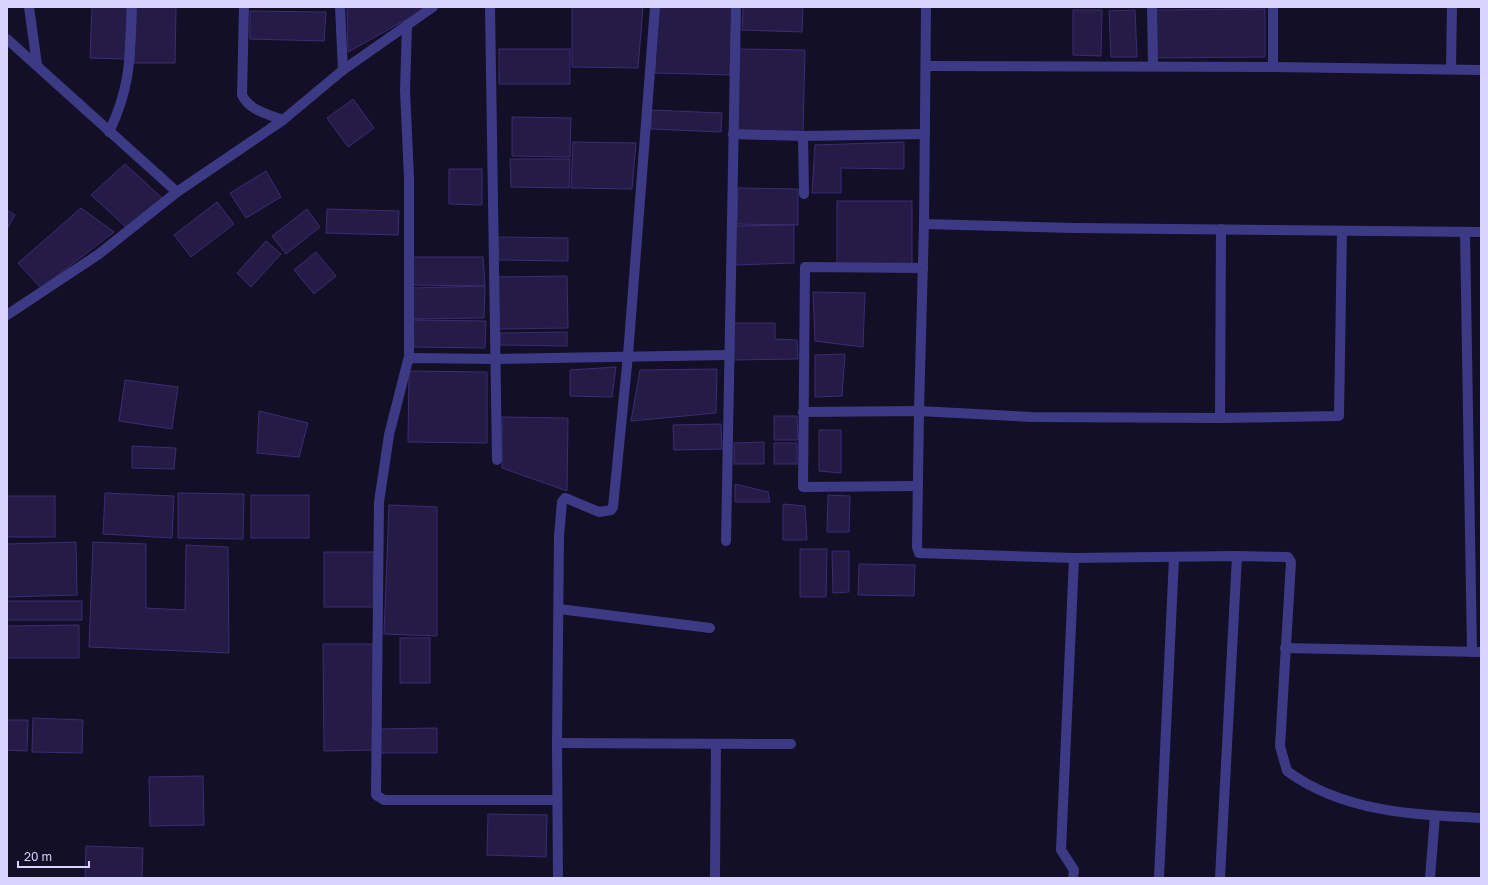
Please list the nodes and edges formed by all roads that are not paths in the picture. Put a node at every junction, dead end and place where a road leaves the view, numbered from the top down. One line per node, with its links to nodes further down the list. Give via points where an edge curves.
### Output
1 (30, 7): 15 (street)
2 (132, 7): 23 (street, via 126,85 120,109)
3 (244, 7): 22 (street, via 242,95 253,108)
4 (340, 7): 20 (street)
5 (434, 7): 13 (street)
6 (490, 7): 39 (street)
7 (655, 7): 37 (street)
8 (736, 7): 24 (street)
9 (926, 7): 16 (street)
10 (1152, 7): 17 (street)
11 (1273, 7): 18 (street)
12 (1452, 7): 19 (street)
13 (406, 26): 20 (street); 38 (street)
14 (7, 39): 15 (street)
15 (37, 64): 23 (street)
16 (926, 66): 17 (street); 25 (street)
17 (1153, 66): 18 (street)
18 (1273, 66): 19 (street)
19 (1452, 69): 21 (street)
20 (343, 70): 22 (street)
21 (1481, 70)
22 (283, 120): 27 (street)
23 (109, 132): 27 (street)
24 (733, 134): 26 (street); 36 (street)
25 (925, 134): 26 (street); 29 (street)
26 (804, 136): 28 (street)
27 (177, 192): 35 (street, via 99,254)
28 (804, 194)
29 (924, 224): 30 (street); 34 (street)
30 (1221, 229): 31 (street); 42 (street)
31 (1342, 231): 32 (street); 42 (street, via 1340,415)
32 (1465, 232): 33 (street); 52 (street)
33 (1481, 232)
34 (923, 268): 40 (street, via 804,267); 41 (street)
35 (7, 315)
36 (728, 355): 37 (street); 45 (street)
37 (628, 356): 39 (street); 49 (street, via 613,507 599,512 568,499 563,500 559,536)
38 (409, 359): 39 (street); 56 (street, via 395,405 379,502 376,795 384,800)
39 (496, 359): 43 (street)
40 (803, 412): 41 (street); 44 (street, via 803,487)
41 (919, 412): 42 (street, via 1032,417); 44 (street)
42 (1220, 418)
43 (497, 460)
44 (917, 486): 47 (street, via 919,553)
45 (726, 542)
46 (1237, 556): 48 (street); 51 (street, via 1290,558); 63 (street)
47 (1074, 558): 48 (street); 61 (street, via 1061,850 1074,870)
48 (1174, 558): 62 (street)
49 (559, 609): 50 (street); 53 (street)
50 (710, 628)
51 (1285, 648): 52 (street); 57 (street, via 1280,746 1286,771 1351,802 1387,811)
52 (1476, 652)
53 (557, 743): 54 (street); 56 (street)
54 (716, 744): 55 (street); 60 (street)
55 (791, 744)
56 (557, 800): 59 (street)
57 (1435, 816): 58 (street); 64 (street)
58 (1481, 818)
59 (558, 878)
60 (715, 878)
61 (1073, 878)
62 (1159, 878)
63 (1220, 878)
64 (1430, 878)

